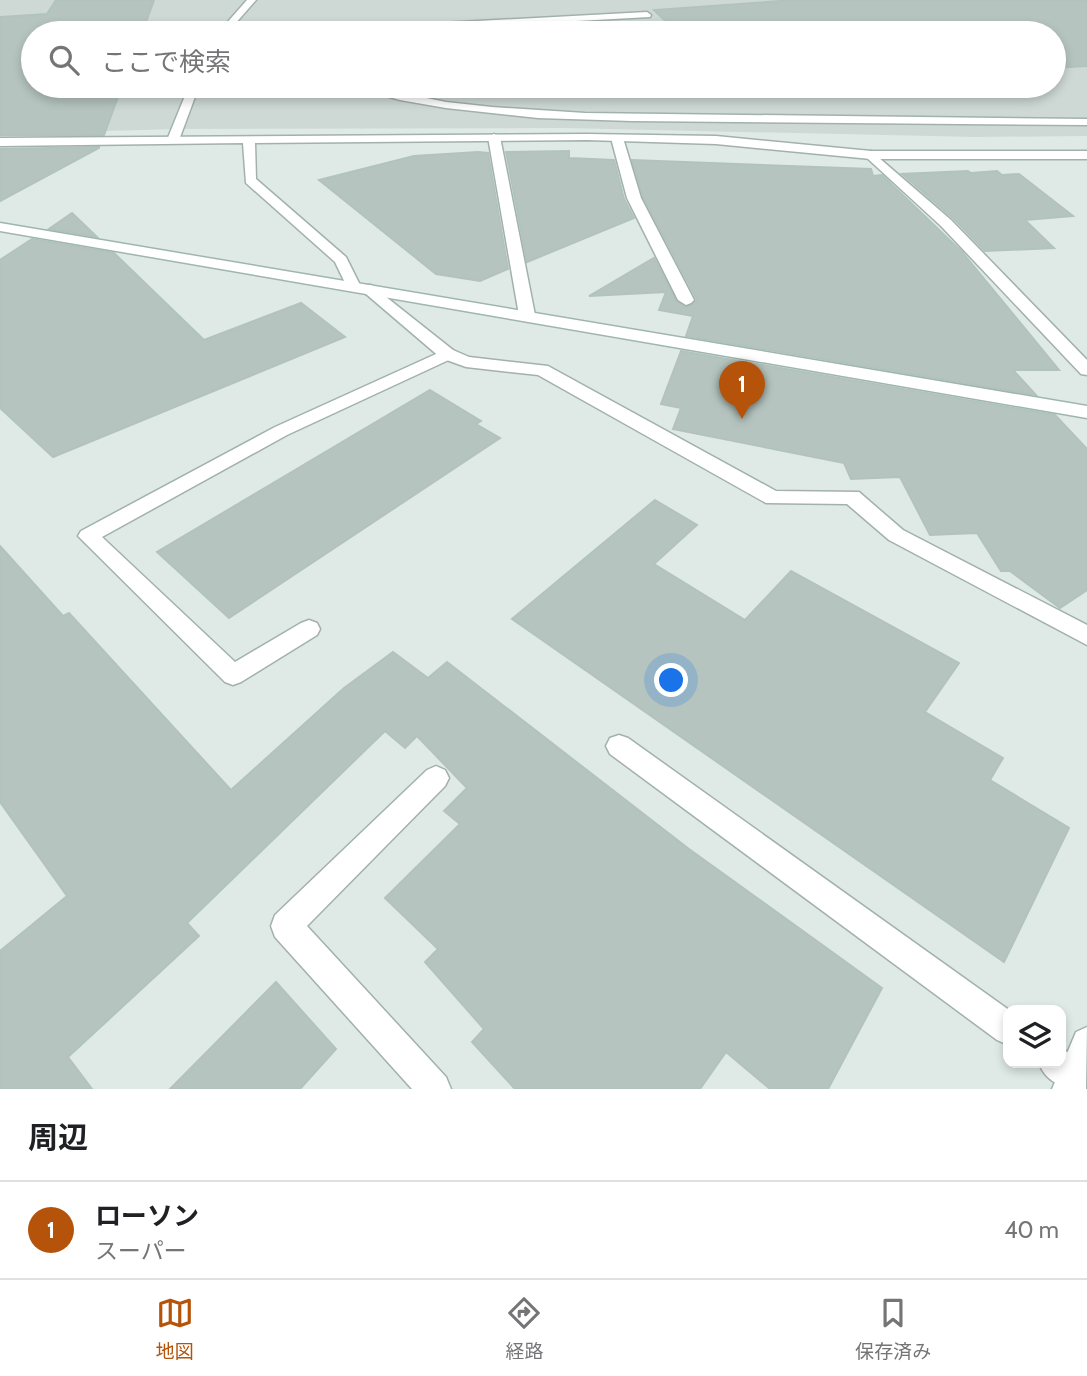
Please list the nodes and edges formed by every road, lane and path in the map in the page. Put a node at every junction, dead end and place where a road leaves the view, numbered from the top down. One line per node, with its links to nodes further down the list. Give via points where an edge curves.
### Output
1 (252, 0): 3 (street)
2 (647, 15): 4 (street)
3 (233, 21)
4 (534, 21)
5 (189, 98): 11 (street)
6 (403, 98): 7 (street, via 511,114)
7 (1087, 122)
8 (494, 137): 9 (street); 10 (street); 18 (street)
9 (617, 138): 13 (street, via 716,140); 17 (street, via 634,198)
10 (249, 139): 11 (street); 16 (street, via 250,180 341,260)
11 (173, 140): 12 (street)
12 (0, 142)
13 (871, 155): 14 (street); 20 (street, via 946,223)
14 (1087, 155)
15 (0, 227): 16 (street)
16 (359, 287): 18 (street); 19 (street)
17 (686, 300)
18 (527, 315): 21 (street)
19 (447, 354): 22 (street, via 281,431 89,536 233,675); 23 (street, via 466,362 542,370 773,498 852,497 896,535)
20 (1087, 370)
21 (1087, 412)
22 (309, 629)
23 (1087, 636)
24 (618, 746): 26 (street)
25 (436, 778): 29 (street, via 286,926)
26 (1003, 1025)
27 (1087, 1043): 28 (street)
28 (1065, 1076)
29 (434, 1089)

